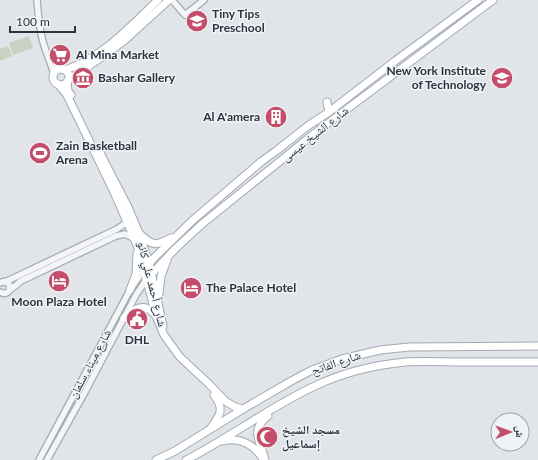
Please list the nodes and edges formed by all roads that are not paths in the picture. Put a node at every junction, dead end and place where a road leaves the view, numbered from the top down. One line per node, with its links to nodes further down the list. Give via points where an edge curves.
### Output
1 (37, 0): 8 (street)
2 (158, 0): 9 (main road, via 110,45 78,65)
3 (169, 0): 11 (main road, via 125,40)
4 (172, 0): 5 (street, via 185,15)
5 (204, 0)
6 (478, 0): 14 (main road, شارع الشيخ عيسى)
7 (492, 0): 20 (main road, شارع الشيخ عيسى, via 315,133 202,224)
8 (45, 48): 9 (street); 10 (street)
9 (63, 70): 10 (main road, via 57,71); 11 (main road, via 67,73)
10 (54, 75): 12 (main road, via 54,81)
11 (68, 81): 12 (main road); 15 (main road, شارع أحمد علي كانو, via 68,91)
12 (58, 84): 15 (main road, شارع أحمد علي كانو, via 67,95)
13 (327, 102): 14 (main road)
14 (329, 112): 18 (main road, شارع الشيخ عيسى, via 262,161)
15 (116, 191): 16 (main road, شارع أحمد علي كانو); 17 (main road, شارع أحمد علي كانو)
16 (127, 220): 19 (main road, شارع أحمد علي كانو); 26 (street, via 117,229)
17 (139, 233): 18 (main road, via 146,240 156,244); 21 (main road, شارع أحمد علي كانو)
18 (180, 233): 21 (main road, شارع الشيخ عيسى)
19 (136, 242): 22 (main road, شارع أحمد علي كانو); 27 (street, via 125,234 116,236 21,281); 28 (main road, via 137,269)
20 (175, 249): 23 (main road, شارع الشيخ عيسى); 30 (main road, via 161,276)
21 (149, 263): 22 (main road, شارع الشيخ عيسى); 23 (main road, شارع أحمد علي كانو)
22 (144, 270): 25 (main road, شارع أحمد علي كانو); 28 (street, شارع ميناء سلمان)
23 (152, 273): 25 (main road, شارع الشيخ عيسى); 30 (main road, شارع أحمد علي كانو)
24 (0, 276): 26 (street)
25 (146, 280): 31 (main road, شارع أحمد علي كانو); 32 (street, شارع ميناء سلمان)
26 (3, 282): 27 (street, via 10,285)
27 (10, 290): 29 (street, via 7,293)
28 (130, 290): 41 (street, شارع ميناء سلمان)
29 (0, 292)
30 (159, 305): 33 (main road, شارع أحمد علي كانو)
31 (156, 316): 32 (main road, via 148,308 140,307); 33 (main road, شارع أحمد علي كانو)
32 (124, 318): 42 (street, شارع ميناء سلمان)
33 (164, 335): 36 (main road)
34 (538, 346): 38 (main road, شارع الفاتح, via 423,346 366,353 302,375)
35 (538, 362): 37 (main road, شارع الفاتح, via 406,362 376,366 332,378)
36 (195, 372): 38 (main road, via 228,403); 39 (main road, via 220,402 219,415)
37 (280, 404): 40 (main road, شارع الفاتح); 45 (main road, via 261,421 257,429)
38 (243, 409): 39 (main road, شارع الفاتح)
39 (209, 431): 43 (main road, شارع الفاتح)
40 (217, 442): 44 (main road, شارع الفاتح); 45 (main road, via 244,442 256,449)
41 (39, 460)
42 (47, 460)
43 (156, 460)
44 (186, 460)
45 (264, 460)

